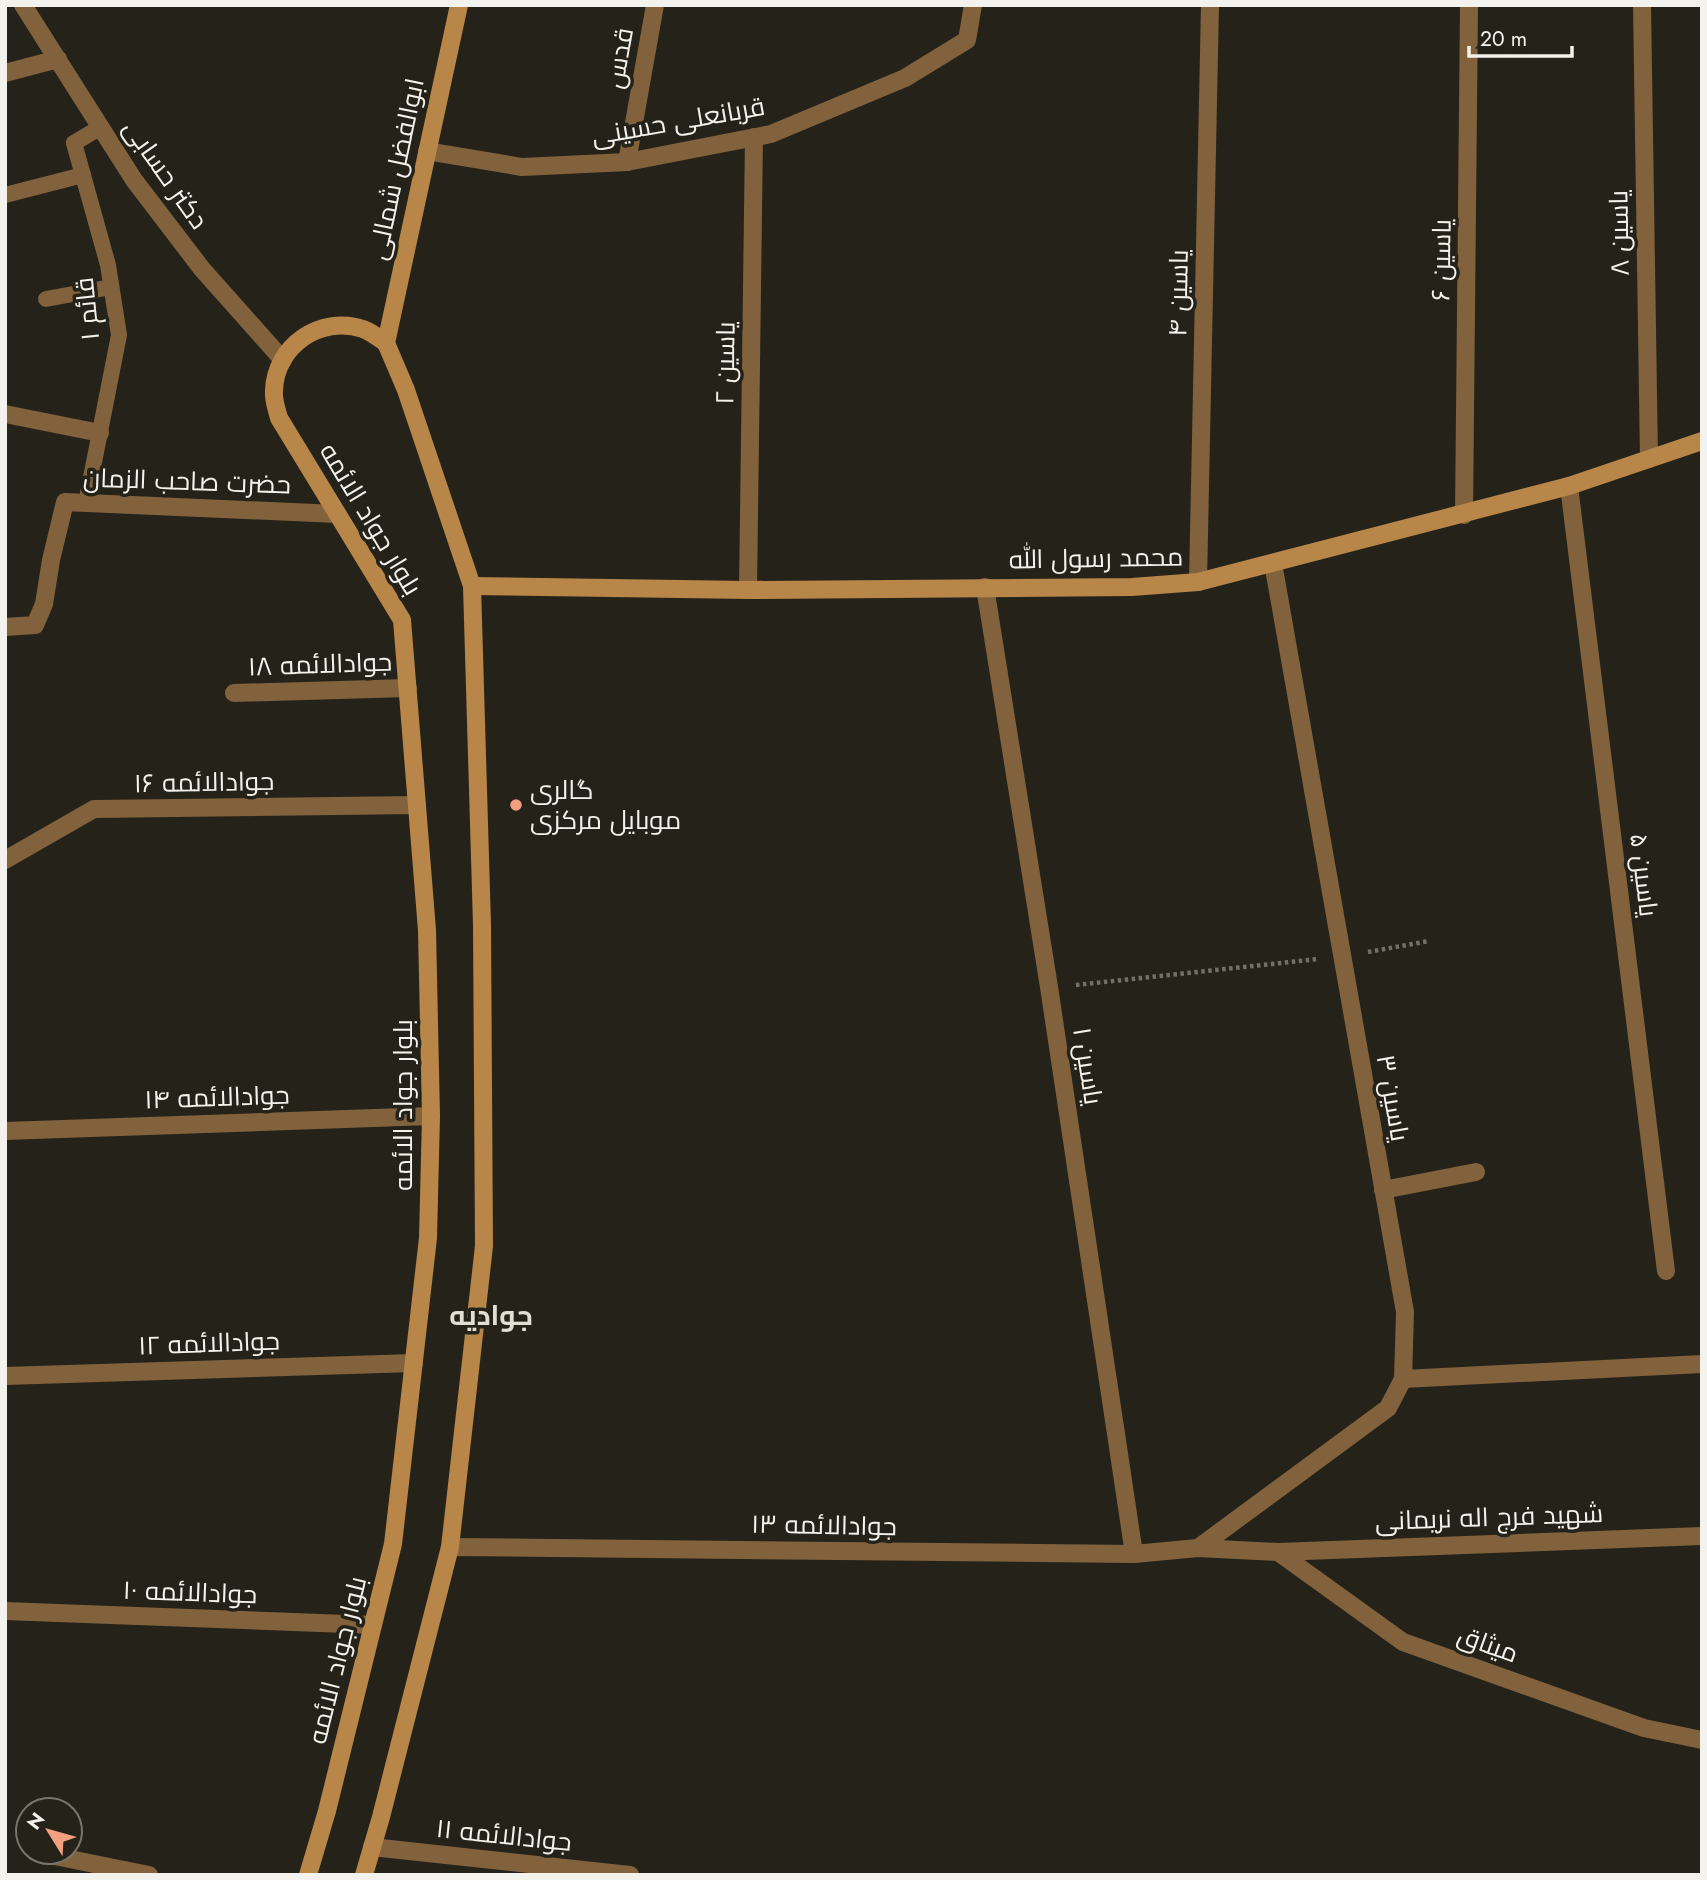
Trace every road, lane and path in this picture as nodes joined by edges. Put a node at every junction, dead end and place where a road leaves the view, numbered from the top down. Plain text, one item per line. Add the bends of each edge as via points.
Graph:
1 (23, 5) edge
2 (459, 5) edge
3 (654, 5) edge
4 (973, 5) edge
5 (1210, 5) edge
6 (1469, 5) edge
7 (1642, 5) edge
8 (58, 59) junction
9 (5, 73) edge
10 (101, 127) junction
11 (754, 137) junction
12 (427, 151) junction
13 (627, 162) junction
14 (83, 175) junction
15 (5, 195) edge
16 (111, 287) junction
17 (46, 299) dead end
18 (386, 343) junction
19 (283, 360) junction
20 (5, 414) edge
21 (100, 433) junction
22 (1702, 442) edge
23 (1649, 459) junction
24 (1569, 486) junction
25 (86, 503) junction
26 (337, 514) junction
27 (1464, 515) junction
28 (1273, 562) junction
29 (1198, 582) junction
30 (472, 586) junction
31 (985, 587) junction
32 (748, 590) junction
33 (5, 627) edge
34 (408, 688) junction
35 (234, 693) dead end
36 (417, 805) junction
37 (5, 860) edge
38 (1429, 941) dead end
39 (1341, 956) junction
40 (1049, 987) junction
41 (431, 1116) junction
42 (5, 1131) edge
43 (1476, 1172) dead end
44 (1383, 1190) junction
45 (1666, 1270) dead end
46 (414, 1363) junction
47 (1702, 1364) edge
48 (5, 1376) edge
49 (1403, 1379) junction
50 (1702, 1535) edge
51 (450, 1547) junction
52 (1198, 1548) junction
53 (1278, 1552) junction
54 (1134, 1554) junction
55 (5, 1611) edge
56 (373, 1625) junction
57 (1702, 1740) edge
58 (372, 1847) junction
59 (84, 1862) edge
60 (149, 1875) edge
61 (308, 1875) edge
62 (364, 1875) edge
63 (630, 1875) edge

1 - 8 street, دکتر حسابی
2 - 12 street, ابوالفضل شمالی
3 - 13 street, قدس
4 - 11 street, قربانعلی حسینی via 967,40 905,78
5 - 29 street, یاسین ۴
6 - 27 street, یاسین ۶
7 - 23 street, یاسین ۸
8 - 9 street
8 - 10 street, دکتر حسابی
10 - 14 lane, قائم ۱ via 74,143
10 - 19 street, دکتر حسابی via 134,180 202,269
11 - 13 street, قربانعلی حسینی
11 - 32 street, یاسین ۲
12 - 13 street, قربانعلی حسینی via 522,167
12 - 18 street, ابوالفضل شمالی
14 - 15 lane
14 - 16 lane, قائم ۱
16 - 17 lane
16 - 21 lane, قائم ۱ via 119,335
18 - 19 street via 364,329 339,324 314,330 292,345
18 - 30 street via 407,390
19 - 26 street, بلوار جواد الائمه via 273,393 279,418
20 - 21 street
21 - 25 lane, قائم ۱
22 - 23 street, محمد رسول الله
23 - 24 street, محمد رسول الله
24 - 27 street, محمد رسول الله
24 - 45 street, یاسین ۵
25 - 26 street, حضرت صاحب الزمان
25 - 33 street, حضرت صاحب الزمان via 65,502 44,604 35,625
26 - 34 street, بلوار جواد الائمه via 402,620
27 - 28 street, محمد رسول الله
28 - 29 street, محمد رسول الله
28 - 39 street, یاسین ۳
29 - 31 street, محمد رسول الله
30 - 32 street, محمد رسول الله
30 - 51 street via 482,925 484,1246
31 - 32 street, محمد رسول الله
31 - 40 street, یاسین ۱
34 - 35 street, جوادالائمه ۱۸
34 - 36 street, بلوار جواد الائمه
36 - 37 street, جوادالائمه ۱۶ via 94,809
36 - 41 street, بلوار جواد الائمه via 427,930
38 - 39 path
39 - 40 path
39 - 44 street, یاسین ۳
40 - 54 street, یاسین ۱
41 - 42 street, جوادالائمه ۱۴
41 - 46 street, بلوار جواد الائمه via 428,1238
43 - 44 street
44 - 49 street, یاسین ۳ via 1405,1312
46 - 48 street, جوادالائمه ۱۲
46 - 56 street, بلوار جواد الائمه via 393,1544
47 - 49 street
49 - 52 street, یاسین ۳ via 1388,1408
50 - 53 street, شهید فرج اله نریمانی
51 - 54 street, جوادالائمه ۱۳
51 - 58 street
52 - 53 street, شهید فرج اله نریمانی
52 - 54 street, جوادالائمه ۱۳
53 - 57 street, میثاق via 1403,1642 1644,1728
55 - 56 street, جوادالائمه ۱۰
56 - 61 street, بلوار جواد الائمه
58 - 62 street
58 - 63 street, جوادالائمه ۱۱
59 - 60 street

